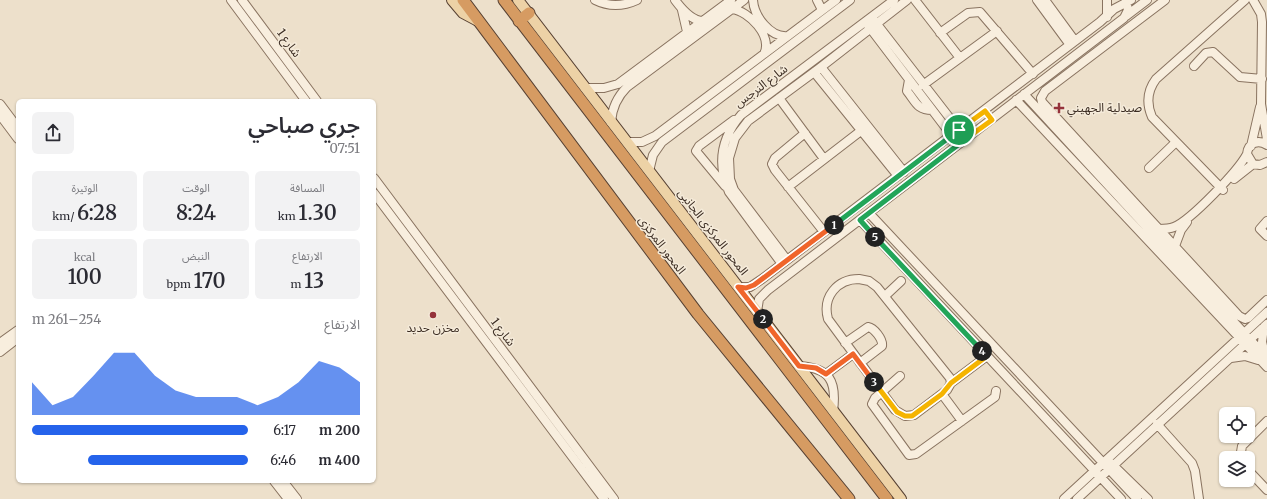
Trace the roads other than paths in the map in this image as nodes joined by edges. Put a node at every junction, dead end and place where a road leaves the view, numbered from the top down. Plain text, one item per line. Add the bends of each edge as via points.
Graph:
1 (232, 0) edge
2 (242, 0) edge
3 (452, 0) edge
4 (463, 0) edge
5 (504, 0) edge
6 (518, 0) edge
7 (595, 0) edge
8 (637, 0) edge
9 (675, 0) edge
10 (731, 0) edge
11 (744, 0) edge
12 (753, 0) edge
13 (817, 0) edge
14 (836, 0) edge
15 (850, 0) edge
16 (894, 0) edge
17 (906, 0) edge
18 (915, 0) edge
19 (1037, 0) edge
20 (1045, 0) edge
21 (1107, 0) edge
22 (1147, 0) edge
23 (1165, 0) edge
24 (1245, 0) edge
25 (1253, 0) edge
26 (1128, 1) edge
27 (732, 9) junction
28 (682, 10) junction
29 (822, 10) junction
30 (528, 13) junction
31 (1107, 15) junction
32 (1126, 16) junction
33 (478, 21) junction
34 (519, 21) junction
35 (703, 21) junction
36 (871, 22) junction
37 (1110, 28) junction
38 (997, 31) junction
39 (940, 33) junction
40 (788, 36) junction
41 (688, 37) junction
42 (1073, 43) junction
43 (764, 54) junction
44 (1265, 54) edge
45 (960, 58) junction
46 (1068, 61) junction
47 (1194, 66) dead end
48 (821, 67) junction
49 (1264, 68) edge
50 (1073, 69) junction
51 (814, 72) junction
52 (1032, 74) junction
53 (1262, 79) junction
54 (923, 85) junction
55 (585, 88) junction
56 (1024, 94) junction
57 (779, 98) junction
58 (305, 99) edge
59 (316, 99) edge
60 (1016, 100) junction
61 (0, 104) edge
62 (1261, 104) junction
63 (985, 111) junction
64 (0, 115) edge
65 (741, 115) junction
66 (992, 120) junction
67 (611, 122) junction
68 (862, 130) junction
69 (959, 130) junction
70 (16, 132) edge
71 (16, 133) edge
72 (805, 133) junction
73 (952, 136) junction
74 (1267, 139) edge
75 (628, 142) junction
76 (1176, 142) junction
77 (1267, 145) edge
78 (1250, 146) junction
79 (1247, 154) junction
80 (824, 159) junction
81 (1253, 164) junction
82 (1266, 164) edge
83 (1150, 168) dead end
84 (650, 171) junction
85 (901, 174) junction
86 (376, 181) edge
87 (788, 187) junction
88 (1221, 189) junction
89 (729, 192) junction
90 (376, 196) edge
91 (1139, 207) junction
92 (1132, 212) junction
93 (869, 213) junction
94 (860, 220) junction
95 (1267, 221) edge
96 (1159, 228) junction
97 (824, 232) junction
98 (1267, 236) edge
99 (1175, 246) junction
100 (785, 262) junction
101 (762, 279) junction
102 (901, 281) dead end
103 (738, 287) junction
104 (768, 290) junction
105 (1214, 295) junction
106 (885, 296) junction
107 (1267, 300) edge
108 (757, 312) junction
109 (1267, 312) edge
110 (968, 318) junction
111 (1266, 325) edge
112 (958, 326) junction
113 (16, 332) edge
114 (982, 334) junction
115 (1245, 339) junction
116 (16, 340) edge
117 (972, 341) junction
118 (845, 343) junction
119 (0, 344) edge
120 (0, 352) edge
121 (987, 356) junction
122 (857, 358) junction
123 (1265, 358) edge
124 (1230, 359) junction
125 (505, 362) junction
126 (799, 366) junction
127 (1267, 367) edge
128 (900, 376) dead end
129 (828, 377) junction
130 (951, 383) junction
131 (996, 391) dead end
132 (881, 392) junction
133 (942, 394) junction
134 (833, 410) junction
135 (962, 421) junction
136 (1267, 421) edge
137 (1157, 424) junction
138 (1241, 451) edge
139 (1106, 462) junction
140 (1112, 468) junction
141 (1095, 471) junction
142 (1255, 477) edge
143 (1101, 478) junction
144 (276, 483) edge
145 (285, 483) edge
146 (1267, 490) edge
147 (288, 499) edge
148 (297, 499) edge
149 (604, 499) edge
150 (614, 499) edge
151 (849, 499) edge
152 (887, 499) edge
153 (902, 499) edge
154 (1064, 499) edge
155 (1077, 499) edge
156 (1121, 499) edge
157 (1137, 499) edge
158 (1148, 499) edge
159 (1199, 499) edge

1 - 58 street, شارع 1
2 - 59 street, شارع 1
3 - 33 main road via 463,13
4 - 33 highway, المحور المركزى
5 - 34 highway, المحور المركزى
6 - 30 main road, المحور المركزى الجانبى
7 - 8 street via 615,5
9 - 28 street
10 - 35 street
11 - 27 street
12 - 40 street via 755,11 771,32 779,36
13 - 29 street
14 - 29 street
15 - 84 street via 662,142 653,155
16 - 36 street, شارع النرجس
17 - 36 street, شارع النرجس
18 - 39 street
19 - 42 street
20 - 42 street
21 - 31 street
22 - 32 street
23 - 50 street
24 - 76 street via 1156,79 1152,86 1148,101 1152,117
25 - 44 street via 1261,14
26 - 31 street
26 - 32 street
27 - 41 street
27 - 43 street via 749,15 766,37 767,46
28 - 35 street
28 - 41 street
29 - 40 street
30 - 34 highway
30 - 55 main road, المحور المركزى الجانبى
31 - 37 street
31 - 42 street
32 - 37 street
33 - 151 highway, المحور المركزى via 698,314
34 - 152 highway, المحور المركزى
35 - 41 street
36 - 48 street, شارع النرجس
36 - 54 street
36 - 65 street, شارع النرجس
36 - 73 street via 909,80
37 - 46 street
38 - 39 street via 983,14 976,11 968,12
38 - 45 street
38 - 52 street
39 - 45 street
40 - 43 street
41 - 55 street via 618,84 604,88
41 - 67 street via 624,91 612,110
42 - 52 street
43 - 75 street via 649,140
44 - 49 street
45 - 54 street
46 - 50 street
46 - 56 street
47 - 53 street via 1206,53 1213,52 1240,77
48 - 51 street, شارع النرجس
48 - 85 street
49 - 53 street
50 - 91 street via 1042,94 1042,102
51 - 57 street, شارع النرجس
51 - 68 street
52 - 63 street
53 - 62 street
54 - 69 street
55 - 67 main road, المحور المركزى الجانبى
56 - 60 street
56 - 92 street
57 - 72 street
57 - 100 street, شارع النرجس via 741,129 731,148 729,169 734,190
60 - 66 street
60 - 115 street
61 - 70 street
62 - 74 street
62 - 78 street
63 - 66 street
63 - 69 street
64 - 71 street
65 - 89 street, شارع النرجس via 730,130 722,152 723,174
65 - 89 street via 698,146 696,151
66 - 93 street
67 - 75 main road, المحور المركزى الجانبى
68 - 80 street
68 - 85 street
69 - 73 street
72 - 80 street
72 - 87 street via 773,161 773,168
73 - 85 street
75 - 84 main road, المحور المركزى الجانبى
76 - 83 street
76 - 88 street
77 - 78 street via 1258,142
78 - 79 street
79 - 81 street
79 - 88 street
80 - 87 street
81 - 82 street
81 - 88 street
84 - 103 main road, المحور المركزى الجانبى
85 - 97 street
86 - 125 street, شارع 1
87 - 97 street
88 - 96 street via 1176,226 1168,229
88 - 99 street via 1181,230
89 - 100 street, شارع النرجس
90 - 125 street, شارع 1
91 - 92 street
91 - 96 street
92 - 105 street
93 - 94 street
93 - 110 street
94 - 104 street
94 - 112 street
95 - 98 street via 1260,229
96 - 99 street
97 - 100 street
99 - 105 street
100 - 101 street
101 - 103 street via 750,287
101 - 104 street
102 - 106 street
103 - 108 main road, المحور المركزى الجانبى
104 - 108 street via 759,299
105 - 107 street via 1245,319
105 - 115 street
106 - 118 street via 874,284 859,279 845,281 833,290 827,304 827,314
106 - 130 street via 948,374
108 - 126 main road, المحور المركزى الجانبى
109 - 115 street
110 - 112 street via 966,324
110 - 114 street
111 - 115 street
111 - 123 street via 1262,342
112 - 117 street
113 - 119 street
114 - 117 street via 976,334
114 - 139 street
115 - 123 street
115 - 124 street
115 - 139 street
116 - 120 street
117 - 121 street
118 - 122 street
118 - 122 street via 868,327 882,341 882,346
121 - 130 street
121 - 141 street
122 - 129 street
122 - 132 street
123 - 124 street via 1245,356
123 - 127 street
124 - 137 street
125 - 149 street, شارع 1
125 - 150 street, شارع 1
126 - 129 street via 816,368
126 - 134 main road, المحور المركزى الجانبى
128 - 132 street
129 - 134 street via 835,391
130 - 133 street
131 - 135 street via 995,397
132 - 133 street via 897,412 905,416 914,414
132 - 135 street via 873,399 873,406 909,455 916,454
133 - 135 street
134 - 153 main road, المحور المركزى الجانبى
136 - 138 street via 1242,446
137 - 140 street
137 - 159 street via 1192,463 1196,471
139 - 140 street
139 - 141 street
140 - 143 street
140 - 157 street
140 - 158 street
141 - 143 street
141 - 154 street
142 - 146 street
143 - 155 street
143 - 156 street
144 - 147 street
145 - 148 street

